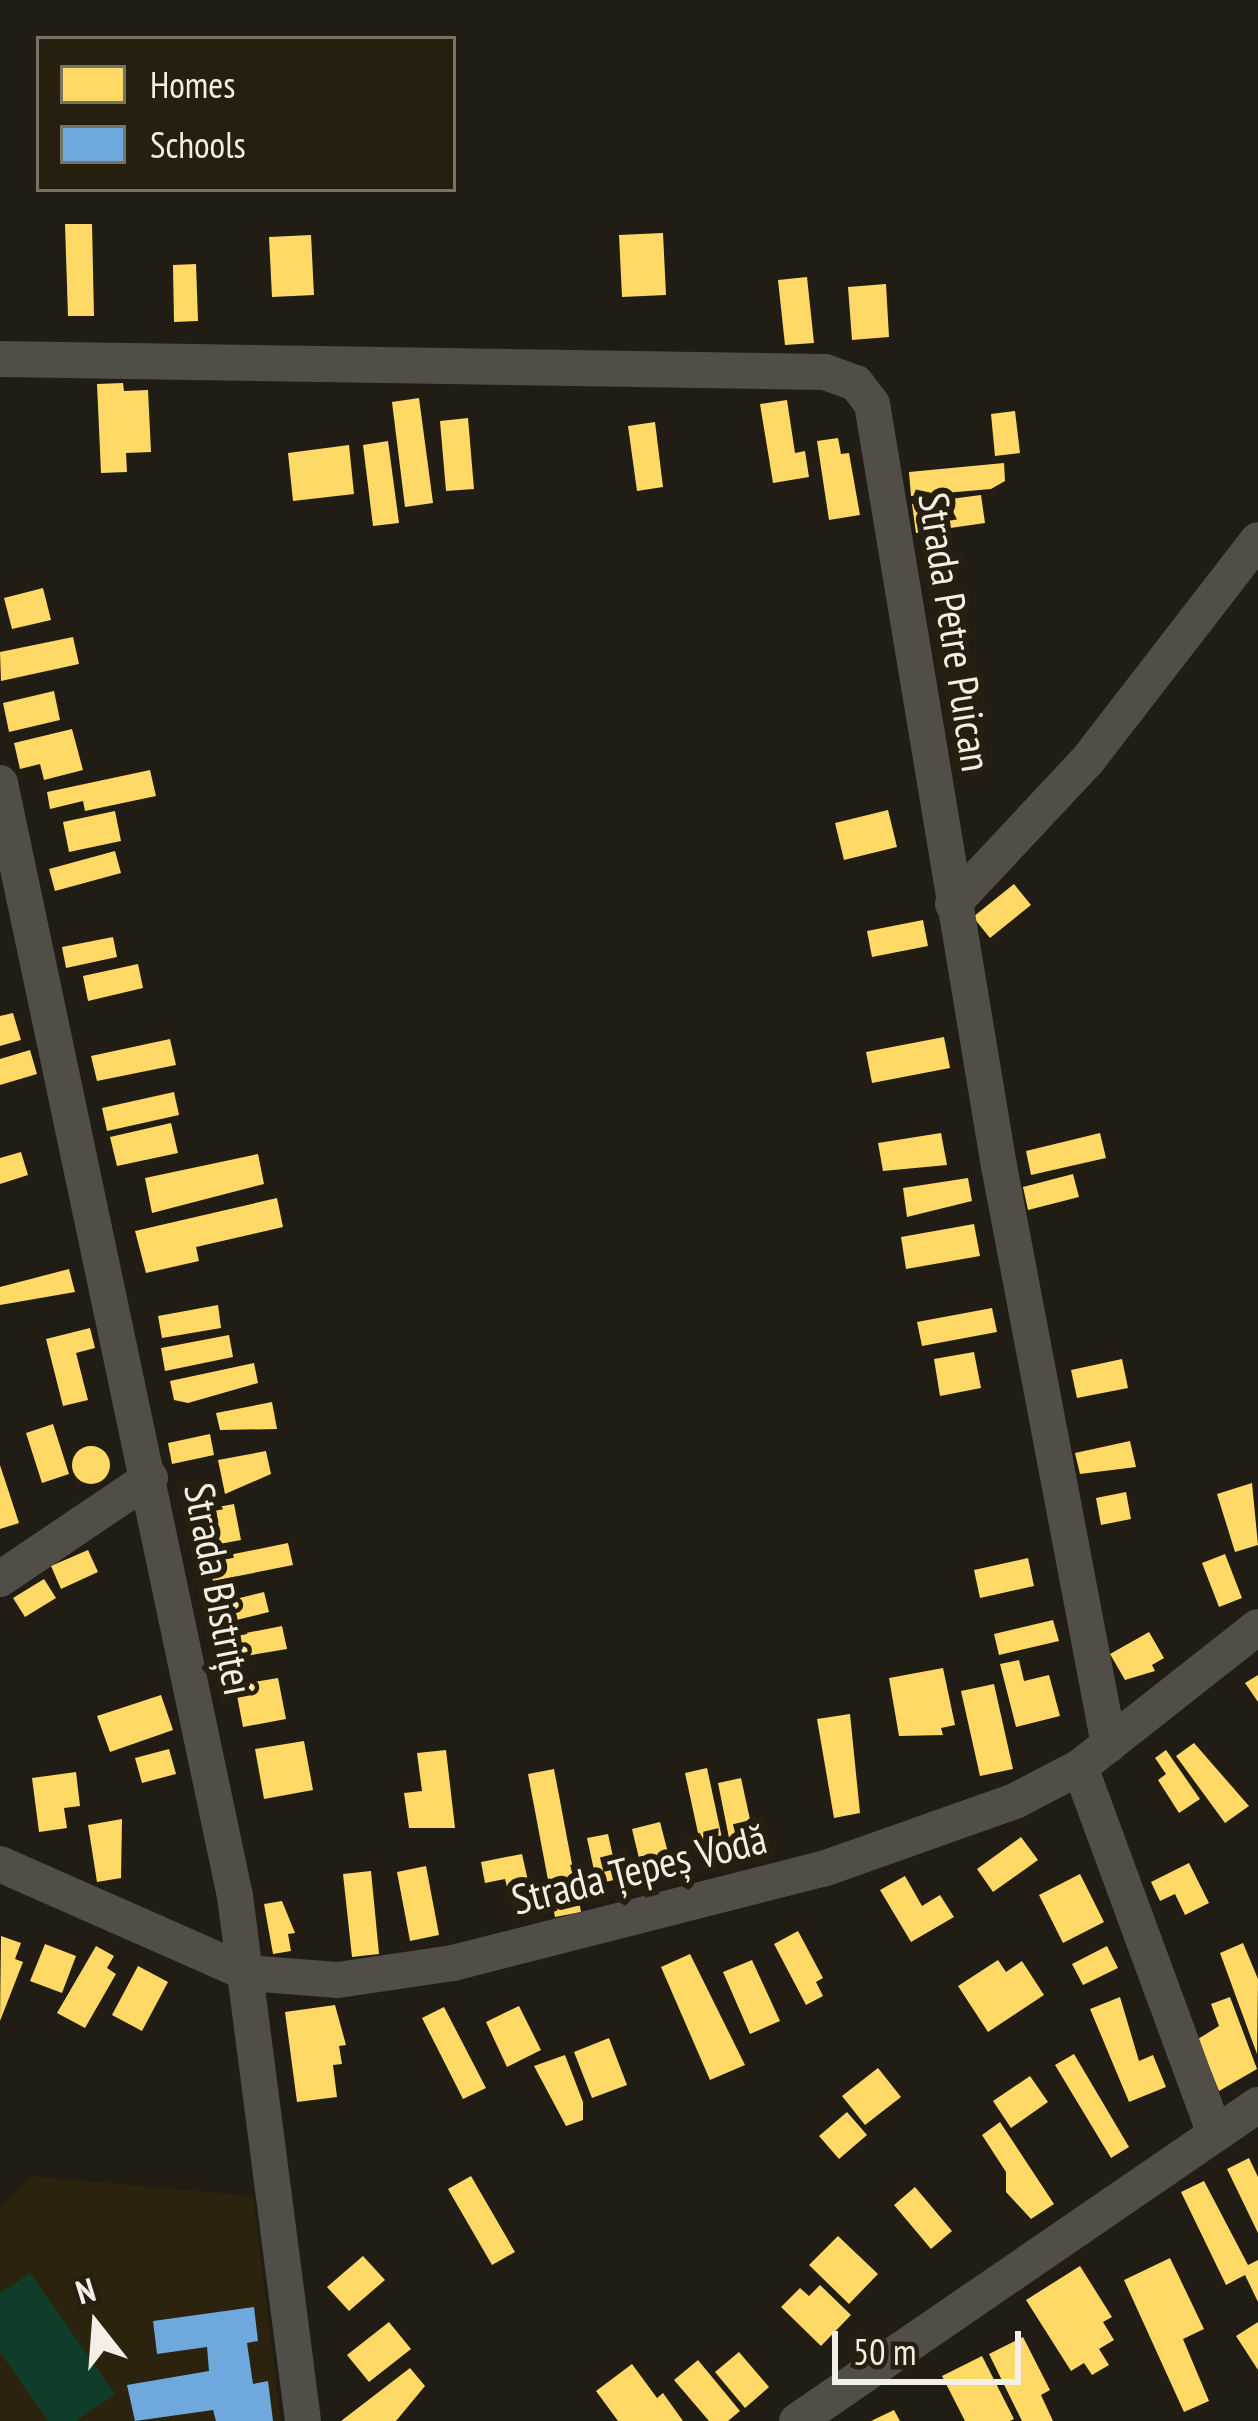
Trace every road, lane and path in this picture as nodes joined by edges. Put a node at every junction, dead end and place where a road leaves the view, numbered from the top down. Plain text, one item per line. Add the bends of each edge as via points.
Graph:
1 (0, 359) edge
2 (1258, 540) edge
3 (0, 783) edge
4 (953, 904) junction
5 (150, 1478) junction
6 (0, 1580) edge
7 (1258, 1627) edge
8 (1109, 1744) junction
9 (1080, 1767) junction
10 (0, 1864) edge
11 (247, 1973) junction
12 (1258, 2105) edge
13 (1215, 2133) junction
14 (303, 2421) edge
15 (797, 2421) edge

1 - 4 street, Strada Petre Puican via 825,372 856,383 872,404
2 - 4 street via 1087,761
3 - 5 street, Strada Bistriței
4 - 8 street, Strada Petre Puican
5 - 6 street
5 - 11 street, Strada Bistriței
7 - 8 street, Strada Țepeș Vodă
8 - 9 street, Strada Țepeș Vodă
9 - 11 street, Strada Țepeș Vodă via 943,1831 823,1869 453,1963 338,1980
9 - 13 street
10 - 11 street, Strada Țepeș Vodă
11 - 14 street, Strada Bistriței
12 - 13 street
13 - 15 street

